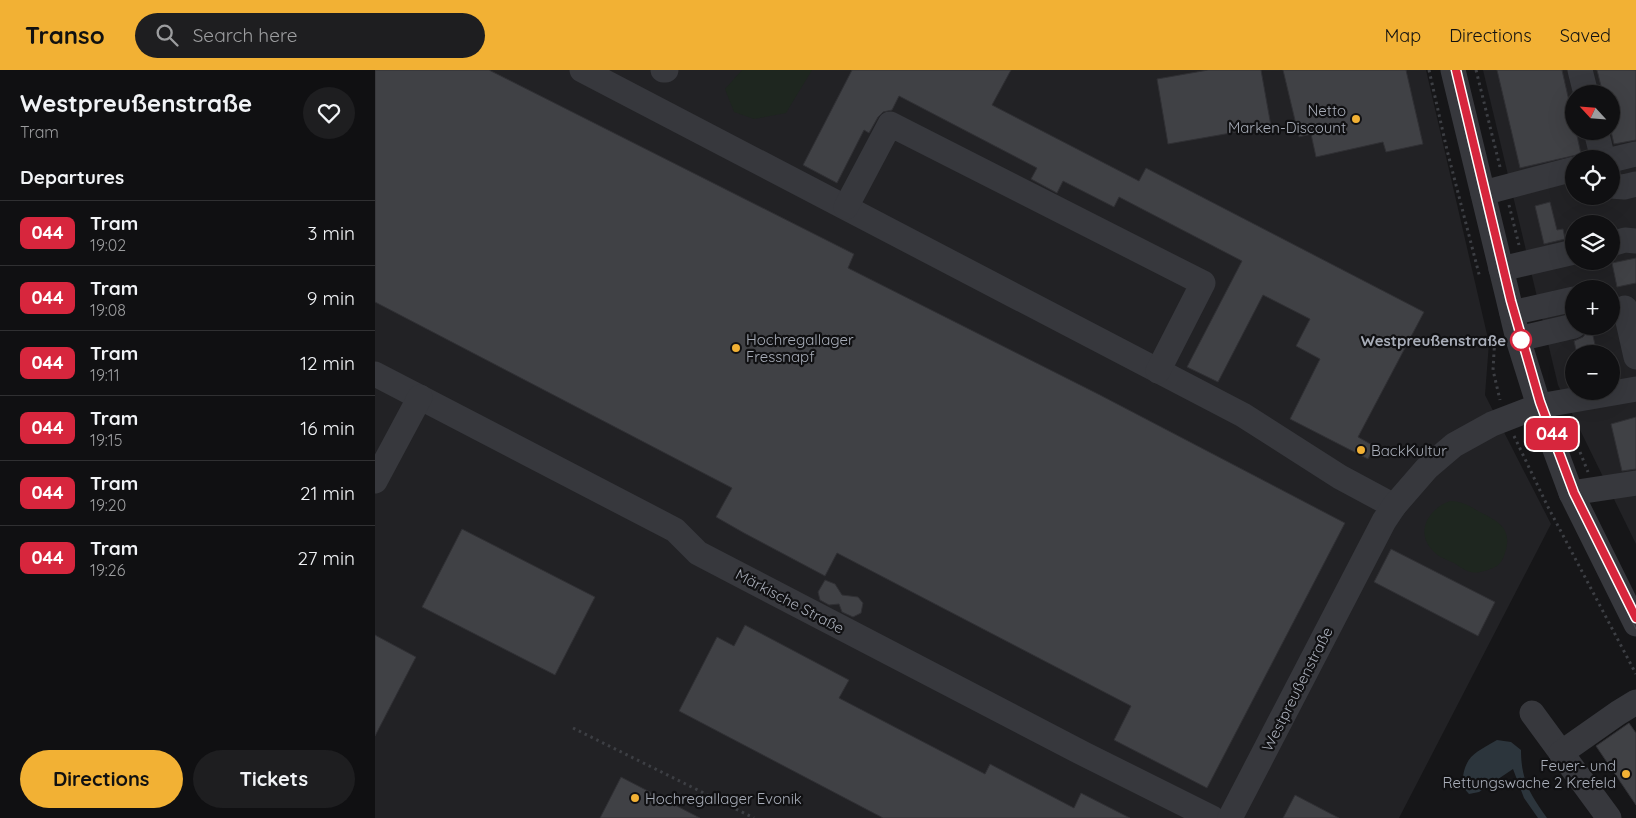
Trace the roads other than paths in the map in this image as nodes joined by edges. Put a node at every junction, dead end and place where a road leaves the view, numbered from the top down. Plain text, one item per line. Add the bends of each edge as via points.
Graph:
1 (582, 70) edge
2 (1453, 70) edge
3 (1580, 70) edge
4 (1584, 85) edge
5 (1636, 154) edge
6 (1620, 158) edge
7 (1565, 172) edge
8 (1636, 184) edge
9 (1565, 186) edge
10 (1620, 187) edge
11 (1485, 198) junction
12 (845, 207) junction
13 (1620, 241) edge
14 (1636, 241) edge
15 (1565, 254) edge
16 (1501, 269) junction
17 (1565, 301) edge
18 (1624, 308) edge
19 (1512, 313) junction
20 (1565, 328) edge
21 (1518, 339) junction
22 (1636, 357) edge
23 (1159, 371) junction
24 (375, 374) edge
25 (1636, 389) edge
26 (420, 397) junction
27 (1539, 406) junction
28 (375, 481) edge
29 (1636, 483) edge
30 (1571, 493) junction
31 (1394, 506) junction
32 (1636, 624) edge
33 (1636, 702) edge
34 (1532, 713) dead end
35 (1561, 753) junction
36 (1212, 818) edge
37 (1230, 818) edge
38 (1609, 818) edge

1 - 12 street
2 - 11 street
3 - 4 street
5 - 6 street
7 - 11 street
8 - 10 street
9 - 11 street
11 - 16 street
12 - 23 street
12 - 23 street via 890,124 1203,283
13 - 14 street
15 - 16 street
16 - 19 street
17 - 19 street
18 - 22 street
19 - 21 street
20 - 21 street
21 - 27 street
23 - 31 street via 1243,415 1340,477
24 - 26 street, Märkische Straße
25 - 27 street, Westpreußenstraße
26 - 28 street
26 - 36 street, Märkische Straße via 675,530 698,553
27 - 30 street
27 - 31 street, Westpreußenstraße via 1492,424 1454,445 1427,468
29 - 30 street
30 - 32 street
31 - 37 street, Westpreußenstraße
33 - 35 street
34 - 35 street
35 - 38 street

